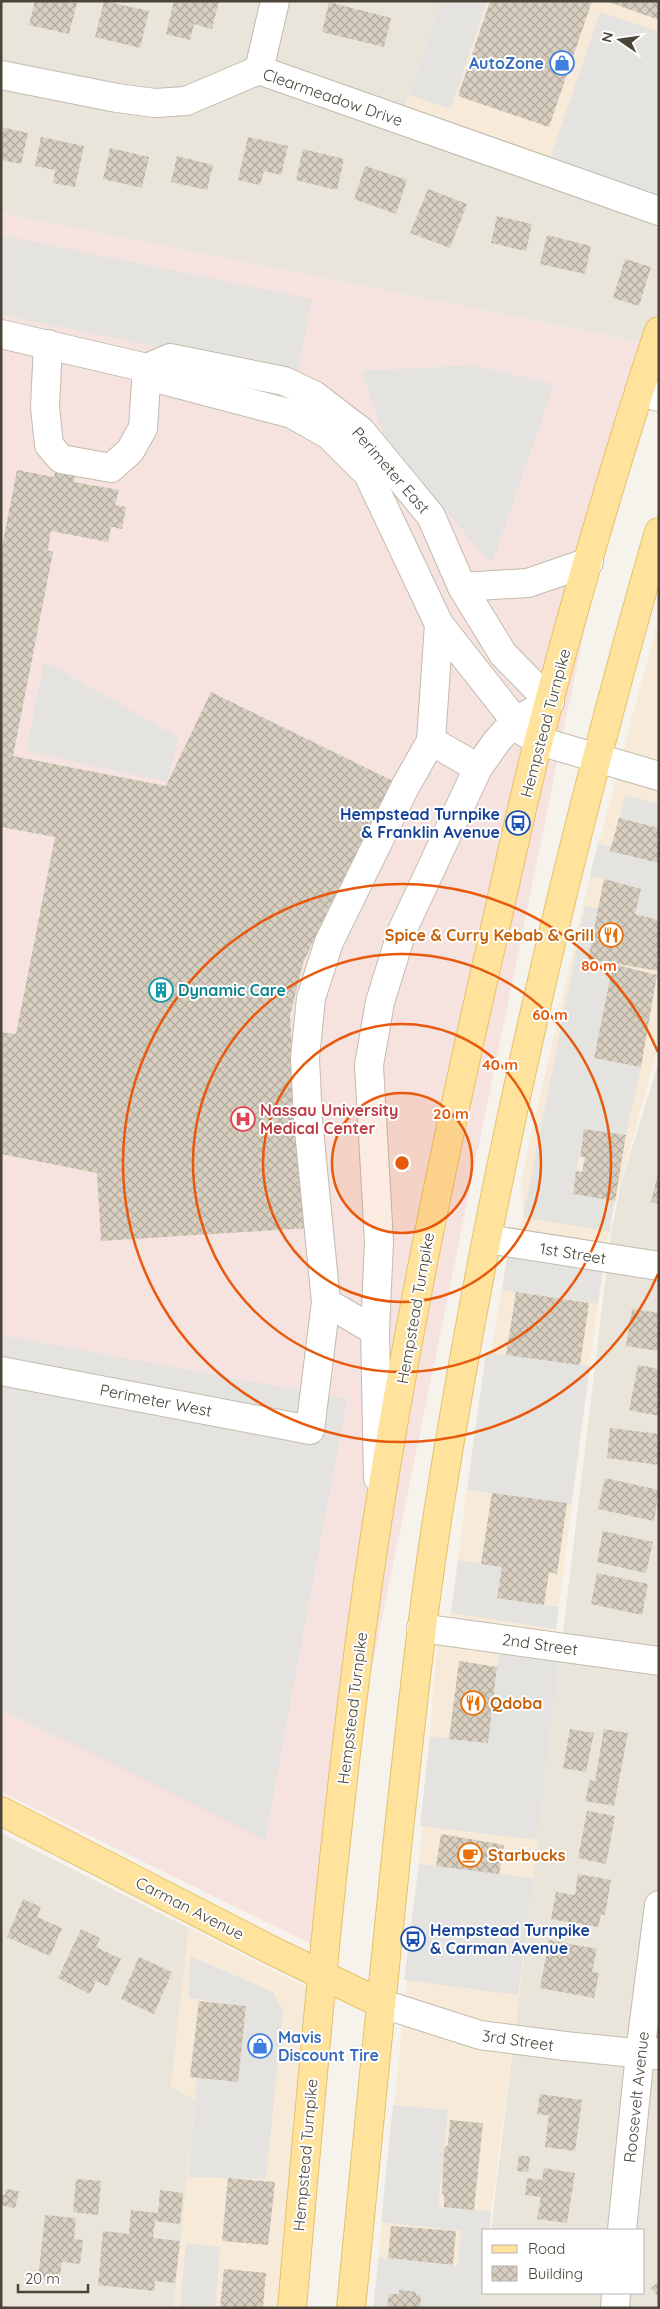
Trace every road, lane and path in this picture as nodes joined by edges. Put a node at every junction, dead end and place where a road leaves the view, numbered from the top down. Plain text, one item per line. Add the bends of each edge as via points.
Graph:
1 (275, 1) edge
2 (259, 70) junction
3 (1, 75) edge
4 (659, 210) edge
5 (659, 331) edge
6 (1, 334) edge
7 (48, 344) junction
8 (147, 368) junction
9 (649, 394) edge
10 (403, 482) junction
11 (378, 496) junction
12 (659, 532) edge
13 (589, 562) junction
14 (462, 587) junction
15 (439, 624) junction
16 (550, 702) junction
17 (515, 721) junction
18 (431, 741) junction
19 (539, 741) junction
20 (595, 759) junction
21 (478, 768) junction
22 (659, 776) edge
23 (487, 1239) junction
24 (659, 1266) edge
25 (326, 1302) junction
26 (375, 1332) junction
27 (1, 1371) edge
28 (378, 1517) junction
29 (421, 1628) junction
30 (659, 1661) edge
31 (1, 1811) edge
32 (659, 1905) edge
33 (321, 1974) junction
34 (380, 2002) junction
35 (649, 2052) edge
36 (622, 2229) edge
37 (616, 2294) edge
38 (292, 2308) edge
39 (351, 2308) edge
40 (615, 2308) edge

1 - 2 street
2 - 3 street, Clearmeadow Drive via 186,101 155,103
2 - 4 street, Clearmeadow Drive
5 - 9 main road, Hempstead Turnpike
6 - 7 street
7 - 8 street
7 - 8 street via 45,407 49,444 62,459 111,468 130,451 143,428
8 - 10 street, Perimeter East via 170,358 284,380 314,395 361,431
8 - 11 street via 159,379 292,414 329,435 368,474
9 - 13 main road, Hempstead Turnpike
10 - 11 street
10 - 14 street, Perimeter East via 431,516
11 - 15 street
12 - 20 main road
13 - 14 street via 528,583
13 - 16 main road, Hempstead Turnpike
14 - 16 street, Perimeter East via 503,654
15 - 17 street
15 - 18 street
16 - 17 street
16 - 19 main road, Hempstead Turnpike
17 - 19 street via 524,732
17 - 21 street
18 - 21 street
18 - 25 street via 329,942 311,998 305,1058 306,1085
19 - 20 street
19 - 28 main road, Hempstead Turnpike via 448,1131
20 - 22 street
20 - 23 main road via 522,1071
21 - 26 street via 402,932 380,1002 370,1065 378,1242
23 - 24 street, 1st Street
23 - 29 main road via 438,1511
25 - 26 street
25 - 27 street, Perimeter West via 310,1430
26 - 28 street
28 - 33 main road, Hempstead Turnpike via 358,1657
29 - 30 street, 2nd Street
29 - 34 main road
31 - 33 main road, Carman Avenue
32 - 35 street, Roosevelt Avenue
33 - 34 main road, Carman Avenue
33 - 38 main road, Hempstead Turnpike
34 - 35 street, 3rd Street via 480,2035
34 - 39 main road
35 - 36 street, Roosevelt Avenue
37 - 40 street

